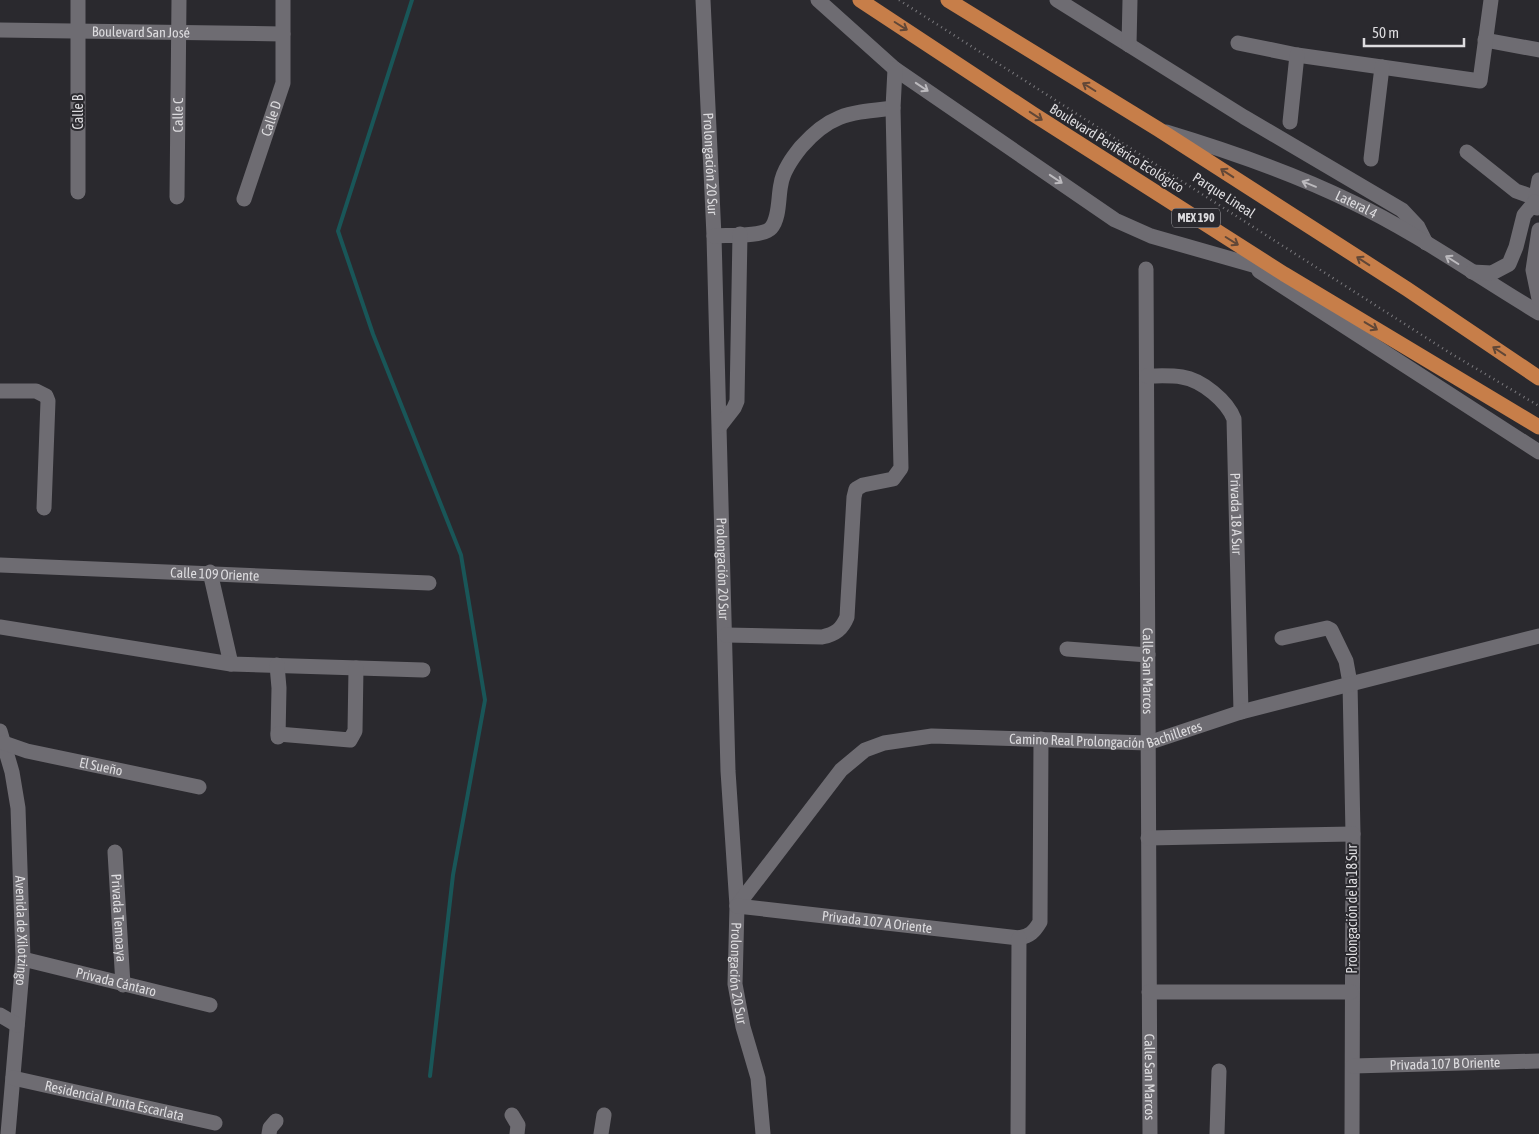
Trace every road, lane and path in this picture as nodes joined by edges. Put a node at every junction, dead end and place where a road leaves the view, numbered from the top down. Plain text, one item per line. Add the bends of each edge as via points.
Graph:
1 (78, 0) edge
2 (179, 0) edge
3 (283, 0) edge
4 (703, 0) edge
5 (818, 0) edge
6 (860, 0) edge
7 (899, 0) edge
8 (948, 0) edge
9 (1057, 0) edge
10 (1130, 0) edge
11 (1490, 0) edge
12 (0, 30) edge
13 (78, 32) junction
14 (179, 33) junction
15 (283, 34) junction
16 (1485, 40) junction
17 (1238, 43) dead end
18 (1129, 45) junction
19 (1539, 50) edge
20 (1297, 55) junction
21 (1382, 67) junction
22 (895, 69) junction
23 (893, 108) junction
24 (1290, 122) dead end
25 (1158, 129) junction
26 (1467, 152) dead end
27 (1371, 159) dead end
28 (1539, 180) edge
29 (78, 192) dead end
30 (177, 197) dead end
31 (244, 199) dead end
32 (1537, 204) edge
33 (1539, 230) edge
34 (740, 234) junction
35 (714, 236) junction
36 (1426, 244) junction
37 (1512, 257) junction
38 (1535, 261) junction
39 (1248, 264) junction
40 (1146, 269) dead end
41 (1470, 272) junction
42 (1284, 274) junction
43 (1539, 299) edge
44 (1539, 313) edge
45 (1146, 376) junction
46 (1539, 378) edge
47 (0, 391) edge
48 (1539, 406) edge
49 (720, 426) junction
50 (1539, 427) edge
51 (1539, 452) edge
52 (44, 508) dead end
53 (0, 565) edge
54 (210, 572) junction
55 (429, 583) dead end
56 (0, 627) edge
57 (726, 634) junction
58 (1539, 636) edge
59 (1282, 638) dead end
60 (1067, 649) dead end
61 (1148, 655) junction
62 (231, 664) junction
63 (277, 665) junction
64 (356, 668) junction
65 (423, 670) dead end
66 (1350, 683) junction
67 (1241, 712) junction
68 (2, 737) edge
69 (1041, 738) junction
70 (1148, 743) junction
71 (6, 772) edge
72 (199, 787) dead end
73 (1353, 834) junction
74 (1148, 838) junction
75 (115, 852) dead end
76 (737, 906) junction
77 (1019, 938) junction
78 (23, 959) junction
79 (124, 985) junction
80 (1149, 992) junction
81 (1351, 992) junction
82 (210, 1005) dead end
83 (0, 1015) edge
84 (17, 1024) junction
85 (1539, 1061) edge
86 (1353, 1066) junction
87 (1219, 1071) dead end
88 (13, 1078) junction
89 (604, 1115) dead end
90 (512, 1116) dead end
91 (215, 1123) dead end
92 (8, 1134) edge
93 (517, 1134) edge
94 (601, 1134) edge
95 (762, 1134) edge
96 (1018, 1134) edge
97 (1150, 1134) edge
98 (1217, 1134) edge
99 (1352, 1134) edge

1 - 13 street, Calle B
2 - 14 street, Calle C
3 - 15 street, Calle D
4 - 35 street, Prolongación 20 Sur
5 - 22 street
6 -> 42 highway, Boulevard Periférico Ecológico / MEX 190
7 - 48 path, Parque Lineal via 1450,353
25 -> 8 highway
9 - 18 street
10 - 18 street
11 - 16 street
12 - 13 street, Boulevard San José
13 - 14 street, Boulevard San José
13 - 29 street, Calle B
14 - 15 street, Boulevard San José
14 - 30 street, Calle C
15 - 31 street, Calle D via 283,83
16 - 19 street
16 - 21 street via 1480,82
17 - 20 street
18 - 36 street via 1402,210 1418,227
20 - 21 street
20 - 24 street
21 - 27 street
22 - 23 street
22 -> 39 street via 1116,220 1152,236
23 - 34 street via 864,111 822,125 796,153 781,180 775,221 770,228 765,232
23 - 57 street via 901,468 892,479 863,484 856,489 847,617 839,630 822,637
36 -> 25 street, Lateral 4 via 1352,202 1217,148
46 -> 25 highway
26 - 32 street
28 - 32 street
32 - 37 street via 1524,215
33 - 38 street
34 - 35 street
34 - 49 street via 737,401
35 - 49 street, Prolongación 20 Sur
41 -> 36 street, Lateral 4
37 - 38 street
37 - 41 street via 1509,264 1492,273
38 - 43 street
39 - 42 street
39 - 51 street
40 - 45 street, Calle San Marcos
41 - 44 street, Lateral 4
42 -> 50 highway, Boulevard Periférico Ecológico / MEX 190
45 - 61 street, Calle San Marcos
45 - 67 street, Privada 18 A Sur via 1190,379 1220,398 1232,412
47 - 52 street via 36,391 46,396 48,401
49 - 57 street, Prolongación 20 Sur
53 - 54 street, Calle 109 Oriente
54 - 55 street, Calle 109 Oriente
54 - 62 street
56 - 62 street
57 - 76 street, Prolongación 20 Sur via 728,771
58 - 66 street, Camino Real Prolongación Bachilleres
59 - 66 street, Prolongación de la 18 Sur via 1321,628 1331,630 1346,661
60 - 61 street
61 - 70 street, Calle San Marcos
62 - 63 street
63 - 64 street
63 - 64 street via 280,688 278,736 350,740 355,731
64 - 65 street
66 - 67 street, Camino Real Prolongación Bachilleres
66 - 73 street, Prolongación de la 18 Sur
67 - 70 street, Camino Real Prolongación Bachilleres
68 - 71 street, Avenida de Xilotzingo
68 - 72 street, El Sueño via 27,751
69 - 70 street, Camino Real Prolongación Bachilleres
69 - 76 street, Camino Real Prolongación Bachilleres via 923,736 901,738 865,750 841,770
69 - 77 street via 1040,922 1033,933
70 - 74 street, Calle San Marcos
71 - 78 street, Avenida de Xilotzingo via 18,808
73 - 74 street
73 - 81 street, Prolongación de la 18 Sur
74 - 80 street, Calle San Marcos
75 - 79 street, Privada Temoaya
76 - 77 street, Privada 107 A Oriente
76 - 95 street, Prolongación 20 Sur via 735,984 758,1078
77 - 96 street
78 - 79 street, Privada Cántaro
78 - 84 street, Avenida de Xilotzingo
79 - 82 street, Privada Cántaro
80 - 81 street
80 - 97 street, Calle San Marcos
81 - 86 street, Prolongación de la 18 Sur
83 - 84 street
84 - 88 street, Avenida de Xilotzingo
85 - 86 street, Privada 107 B Oriente
86 - 99 street, Prolongación de la 18 Sur
87 - 98 street
88 - 91 street, Residencial Punta Escarlata
88 - 92 street, Avenida de Xilotzingo
89 - 94 street
90 - 93 street via 518,1125

